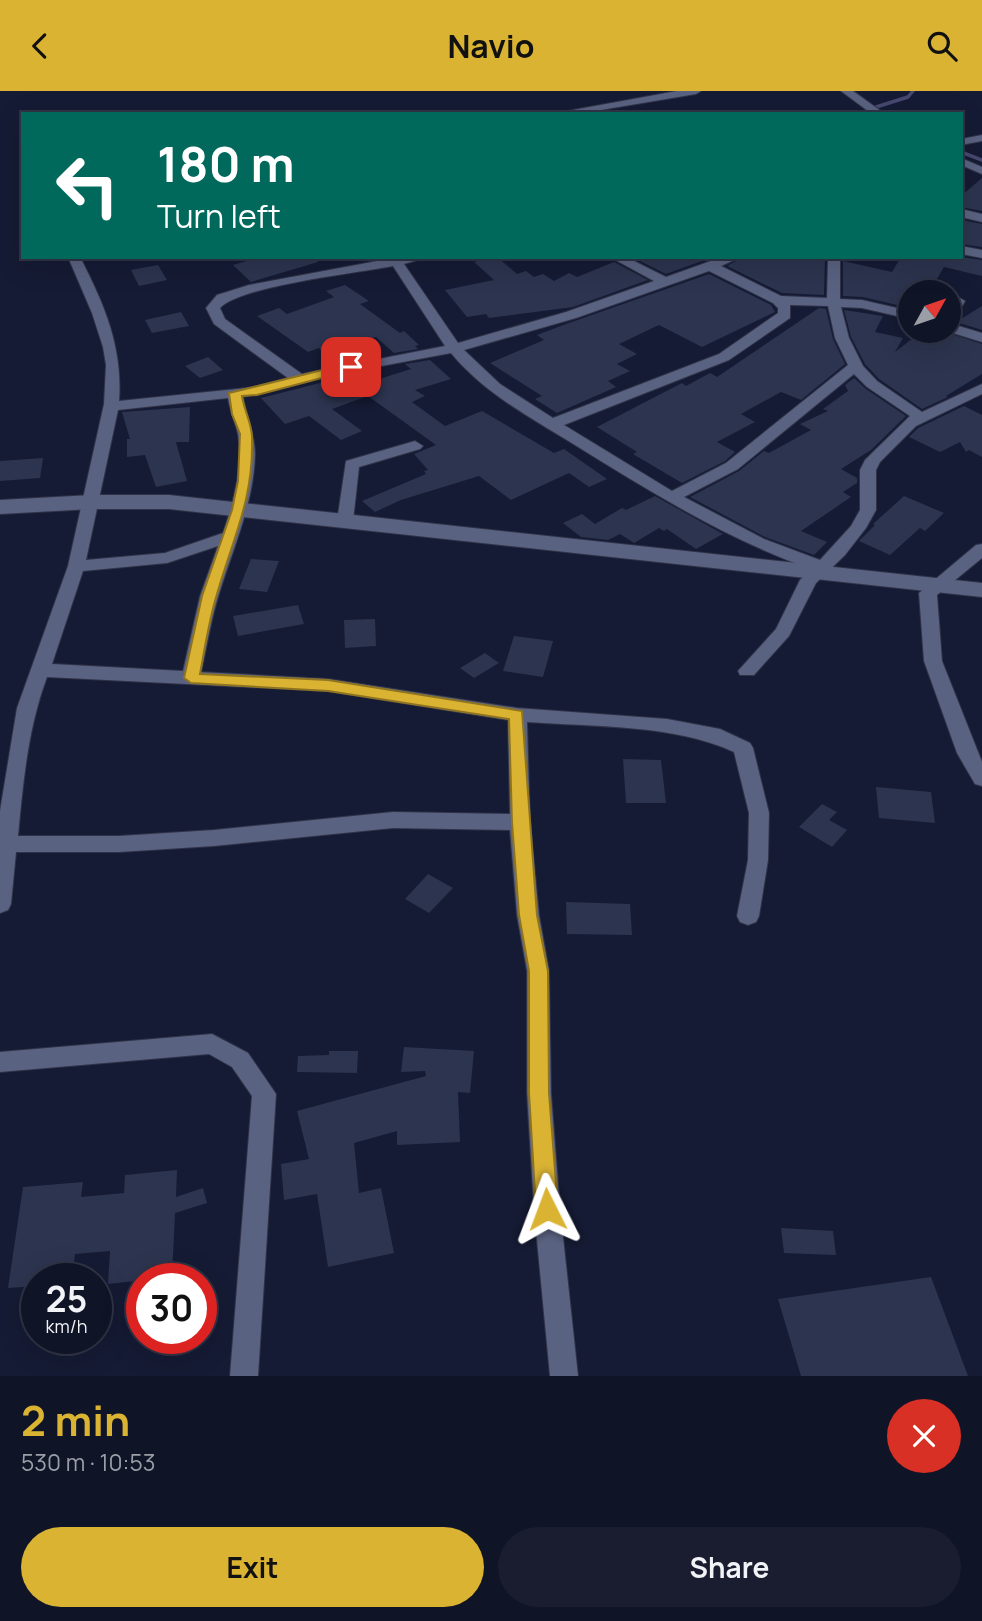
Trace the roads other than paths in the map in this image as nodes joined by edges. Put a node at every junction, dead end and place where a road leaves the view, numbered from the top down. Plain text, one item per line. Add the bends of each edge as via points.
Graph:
1 (696, 91) edge
2 (846, 91) edge
3 (568, 112) edge
4 (877, 112) edge
5 (982, 138) edge
6 (963, 142) edge
7 (963, 162) edge
8 (982, 171) edge
9 (963, 213) edge
10 (982, 218) edge
11 (963, 250) edge
12 (982, 254) edge
13 (75, 259) edge
14 (620, 259) edge
15 (729, 259) edge
16 (835, 259) edge
17 (395, 260) edge
18 (710, 266) junction
19 (665, 282) junction
20 (778, 300) junction
21 (834, 302) junction
22 (898, 312) edge
23 (961, 331) edge
24 (982, 338) edge
25 (455, 348) junction
26 (855, 366) junction
27 (299, 379) junction
28 (235, 393) junction
29 (979, 393) edge
30 (112, 406) junction
31 (914, 422) junction
32 (552, 423) junction
33 (415, 446) dead end
34 (674, 496) junction
35 (89, 506) junction
36 (0, 507) edge
37 (0, 517) edge
38 (235, 521) junction
39 (345, 521) junction
40 (982, 549) edge
41 (76, 566) junction
42 (817, 573) junction
43 (933, 589) junction
44 (982, 590) edge
45 (982, 599) edge
46 (41, 670) junction
47 (747, 671) dead end
48 (191, 678) junction
49 (517, 715) junction
50 (974, 754) edge
51 (982, 779) edge
52 (520, 822) junction
53 (7, 845) junction
54 (0, 904) edge
55 (748, 916) dead end
56 (0, 1062) edge
57 (244, 1376) edge
58 (564, 1376) edge

1 - 3 street
2 - 4 street
5 - 6 street
7 - 8 street
9 - 10 street
11 - 12 street
13 - 30 street via 111,349
14 - 19 street
15 - 18 street
16 - 21 street
17 - 25 street
17 - 27 street via 254,288 222,298 213,308 219,321
18 - 19 street
18 - 20 street
19 - 25 street via 572,315
20 - 21 street
20 - 32 street via 785,315 724,356
21 - 22 street
21 - 26 street
23 - 24 street
25 - 27 street
25 - 32 street via 509,397
26 - 31 street via 867,380 914,411 918,416
26 - 34 street via 732,466
27 - 28 street
28 - 30 street
28 - 38 street via 247,456
29 - 31 street
30 - 35 street
31 - 42 street via 873,460 868,470 868,510 858,528
32 - 34 street
33 - 39 street via 352,464
34 - 42 street
35 - 36 main road
35 - 37 main road
35 - 38 main road
35 - 41 street
38 - 39 main road
38 - 41 street via 167,558
38 - 42 main road
38 - 48 street via 209,596
39 - 42 main road
40 - 43 street
41 - 46 street
42 - 43 main road
42 - 47 street via 783,632
43 - 44 main road
43 - 45 main road
43 - 50 street via 933,661
46 - 48 street
46 - 53 street via 26,708
48 - 49 street via 328,685
49 - 52 street
49 - 55 street via 667,726 713,734 743,748 759,813 758,860
50 - 51 street
52 - 53 street via 393,820 132,843
52 - 58 street via 538,971 539,1093
53 - 54 street
56 - 57 street via 212,1044 240,1060 264,1094

